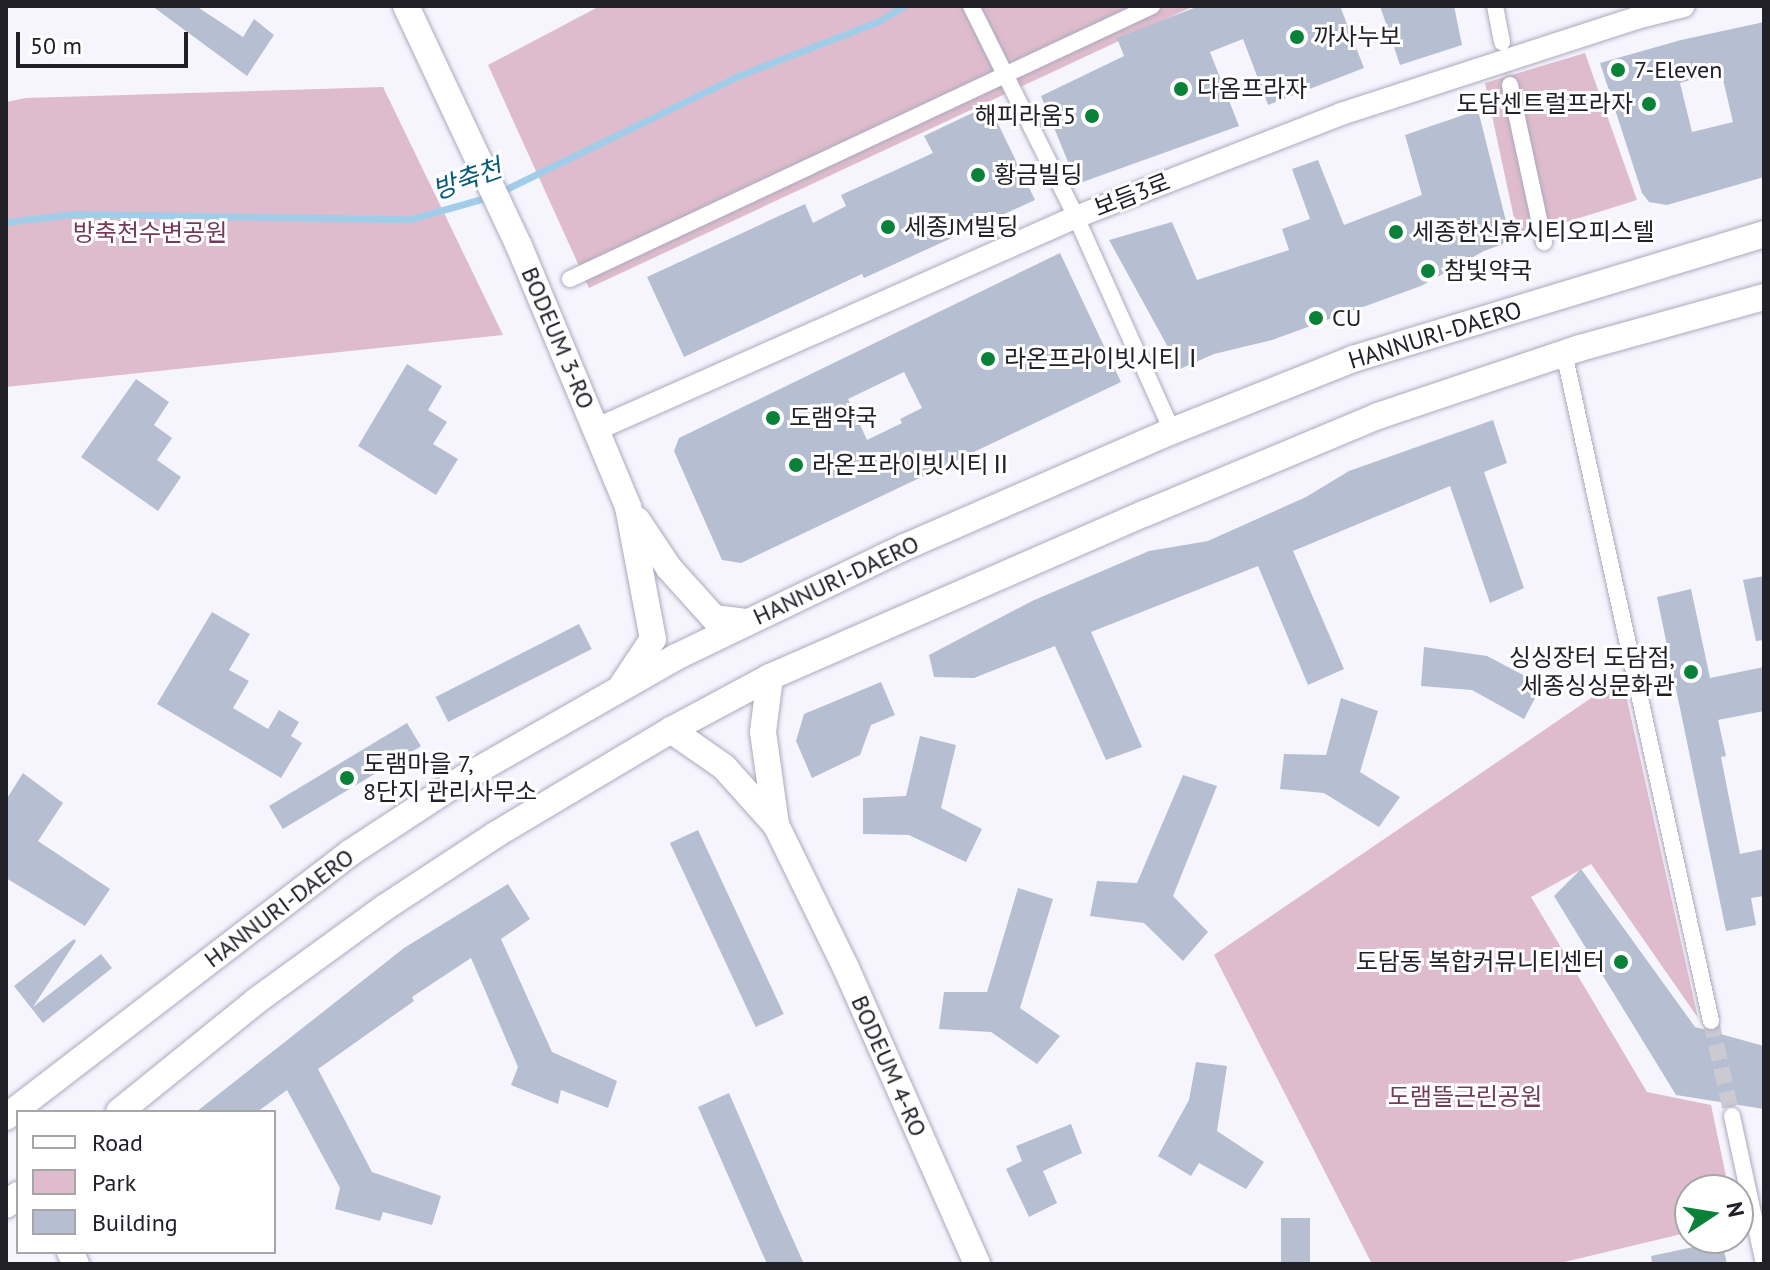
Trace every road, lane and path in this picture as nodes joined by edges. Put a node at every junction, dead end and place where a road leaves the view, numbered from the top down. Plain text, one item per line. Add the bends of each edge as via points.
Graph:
1 (406, 6) edge
2 (971, 6) edge
3 (1152, 6) edge
4 (1495, 6) edge
5 (1684, 6) edge
6 (1502, 42) dead end
7 (1004, 76) junction
8 (1510, 85) dead end
9 (1076, 217) junction
10 (1764, 234) edge
11 (1544, 242) dead end
12 (570, 279) dead end
13 (1764, 297) edge
14 (1564, 353) junction
15 (597, 429) junction
16 (1172, 431) junction
17 (628, 507) junction
18 (746, 622) junction
19 (770, 677) junction
20 (620, 688) junction
21 (671, 730) junction
22 (776, 825) junction
23 (1711, 1021) tunnel mouth
24 (121, 1110) edge
25 (1732, 1116) tunnel mouth
26 (6, 1117) edge
27 (977, 1264) edge
28 (1764, 1264) edge

1 - 15 street, BODEUM 3-RO via 519,246
2 - 7 street
3 - 7 street
4 - 6 street
5 - 9 street, 보듬3로 via 1341,114
7 - 9 street
7 - 12 street
8 - 11 street
9 - 15 street, 보듬3로
9 - 16 street
10 - 16 street, HANNURI-DAERO via 1353,359
13 - 14 street
14 - 19 street via 1378,416
14 - 23 street
15 - 17 street, BODEUM 3-RO
16 - 18 street, HANNURI-DAERO
17 - 18 street via 669,568 714,618
17 - 20 street via 653,639
18 - 20 street, HANNURI-DAERO
19 - 21 street
19 - 22 street via 763,732
20 - 26 street, HANNURI-DAERO via 464,778 350,853
21 - 22 street via 724,767
21 - 24 street via 384,908 256,1001
22 - 27 street, BODEUM 4-RO via 846,968
25 - 28 street

